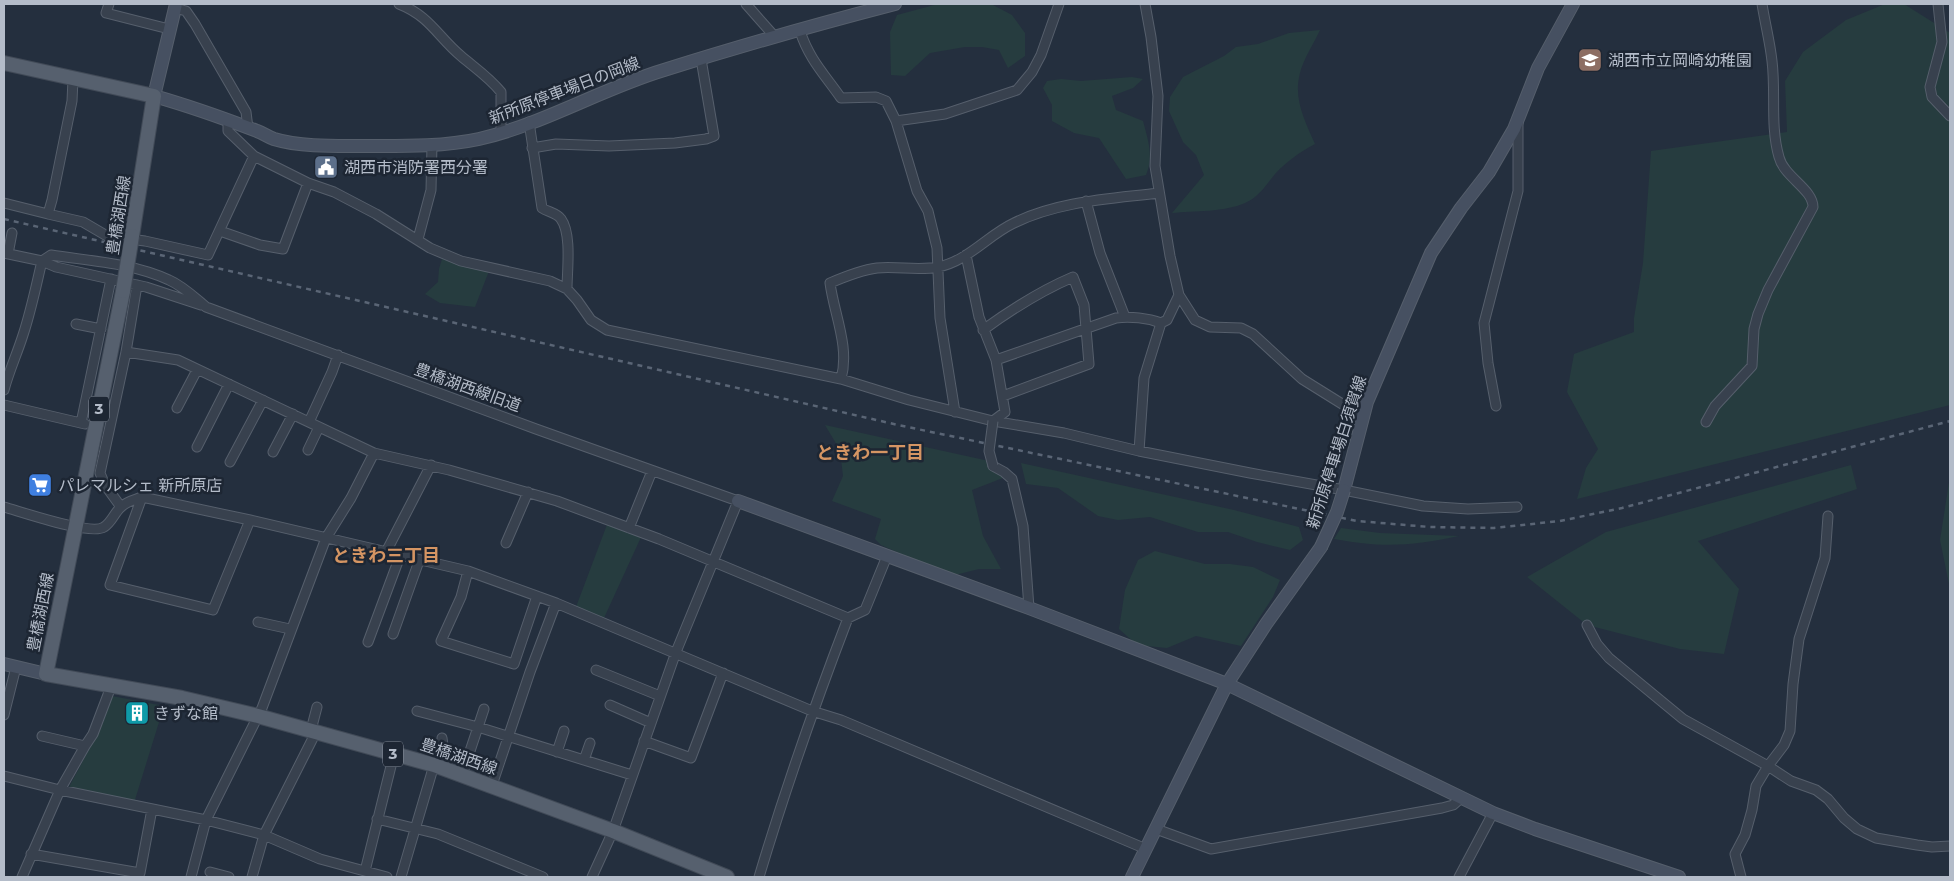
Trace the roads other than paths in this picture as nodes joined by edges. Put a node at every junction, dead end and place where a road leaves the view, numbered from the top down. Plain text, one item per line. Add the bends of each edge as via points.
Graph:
1 (109, 4) edge
2 (399, 4) edge
3 (746, 4) edge
4 (895, 4) edge
5 (1059, 4) edge
6 (1145, 4) edge
7 (1573, 4) edge
8 (1762, 4) edge
9 (1938, 4) edge
10 (175, 6) edge
11 (170, 29) junction
12 (800, 31) junction
13 (775, 37) junction
14 (701, 59) junction
15 (4, 63) edge
16 (73, 79) junction
17 (154, 96) junction
18 (1518, 115) junction
19 (1950, 116) edge
20 (228, 120) junction
21 (896, 121) junction
22 (530, 122) junction
23 (248, 128) junction
24 (502, 132) junction
25 (432, 144) junction
26 (532, 148) junction
27 (254, 156) junction
28 (308, 183) junction
29 (1159, 193) junction
30 (1086, 201) junction
31 (4, 203) edge
32 (48, 214) junction
33 (220, 231) junction
34 (12, 233) dead end
35 (418, 239) junction
36 (6, 253) edge
37 (966, 255) junction
38 (42, 261) junction
39 (938, 267) junction
40 (111, 279) junction
41 (137, 285) junction
42 (567, 289) junction
43 (1179, 295) junction
44 (206, 307) junction
45 (1125, 317) junction
46 (76, 324) dead end
47 (1161, 324) junction
48 (1087, 328) junction
49 (102, 329) junction
50 (983, 330) junction
51 (126, 352) junction
52 (338, 355) junction
53 (996, 360) junction
54 (7, 367) edge
55 (197, 370) junction
56 (841, 379) junction
57 (230, 384) junction
58 (4, 390) edge
59 (1003, 396) junction
60 (264, 400) junction
61 (4, 405) edge
62 (1496, 406) dead end
63 (177, 408) dead end
64 (955, 412) junction
65 (293, 414) junction
66 (1363, 417) junction
67 (993, 421) junction
68 (309, 422) junction
69 (1706, 422) dead end
70 (319, 427) junction
71 (197, 447) dead end
72 (308, 450) dead end
73 (1139, 451) junction
74 (273, 452) dead end
75 (374, 453) junction
76 (230, 462) dead end
77 (431, 465) junction
78 (652, 471) junction
79 (1344, 490) junction
80 (528, 492) junction
81 (142, 498) junction
82 (738, 501) junction
83 (4, 507) edge
84 (120, 507) junction
85 (1517, 507) dead end
86 (1828, 516) dead end
87 (250, 520) junction
88 (75, 527) junction
89 (629, 528) junction
90 (326, 538) junction
91 (506, 543) dead end
92 (386, 552) junction
93 (400, 556) junction
94 (887, 556) junction
95 (419, 561) junction
96 (715, 562) junction
97 (468, 571) junction
98 (537, 596) junction
99 (556, 603) junction
100 (1028, 608) junction
101 (848, 618) junction
102 (258, 622) dead end
103 (1587, 625) dead end
104 (290, 629) junction
105 (393, 634) dead end
106 (368, 642) dead end
107 (676, 652) junction
108 (10, 666) edge
109 (596, 670) dead end
110 (723, 673) junction
111 (46, 674) junction
112 (112, 684) junction
113 (1227, 684) junction
114 (660, 696) junction
115 (610, 705) dead end
116 (317, 707) dead end
117 (484, 709) dead end
118 (417, 711) dead end
119 (812, 711) junction
120 (4, 714) edge
121 (258, 716) junction
122 (651, 723) junction
123 (478, 727) junction
124 (314, 731) junction
125 (564, 731) dead end
126 (42, 736) dead end
127 (507, 736) junction
128 (442, 738) dead end
129 (644, 741) junction
130 (590, 743) dead end
131 (85, 746) junction
132 (557, 752) junction
133 (394, 754) junction
134 (584, 760) junction
135 (435, 765) junction
136 (1768, 766) junction
137 (462, 775) junction
138 (632, 775) junction
139 (4, 776) edge
140 (492, 786) junction
141 (60, 790) junction
142 (1461, 798) junction
143 (152, 809) junction
144 (1493, 813) junction
145 (377, 819) junction
146 (206, 820) junction
147 (415, 828) junction
148 (1156, 830) junction
149 (613, 831) junction
150 (264, 835) junction
151 (1950, 846) edge
152 (1146, 849) junction
153 (31, 854) junction
154 (366, 871) junction
155 (210, 872) dead end
156 (712, 875) edge
157 (22, 877) edge
158 (191, 877) edge
159 (229, 877) edge
160 (252, 877) edge
161 (387, 877) edge
162 (401, 877) edge
163 (543, 877) edge
164 (592, 877) edge
165 (727, 877) edge
166 (759, 877) edge
167 (1132, 877) edge
168 (1459, 877) edge
169 (1679, 877) edge
170 (1741, 877) edge

1 - 11 street via 106,13
2 - 24 street via 426,19 502,92
3 - 13 street
4 - 12 main road, 新所原停車場日の岡線
5 - 21 street via 1042,55 1017,90 945,114
6 - 29 street via 1158,96 1155,166
7 - 18 main road, 新所原停車場白須賀線 via 1538,68
8 - 69 street via 1772,61 1776,148 1780,164 1810,196 1812,207 1758,314 1752,366 1728,390
9 - 19 street via 1942,42 1930,87 1932,97
10 - 11 main road
10 - 23 street via 186,11 195,24 246,112
11 - 17 main road
12 - 13 main road, 新所原停車場日の岡線
12 - 21 street via 815,65 841,98 876,97 886,101
13 - 14 main road, 新所原停車場日の岡線
14 - 22 main road, 新所原停車場日の岡線 via 625,83
14 - 26 street via 714,136 676,143 556,144
15 - 16 main road
16 - 17 main road
16 - 32 street via 72,101
17 - 20 main road, 新所原停車場日の岡線
17 - 88 main road, 豊橋湖西線 / 3, bridge via 123,291
18 - 62 street via 1518,191 1484,323
18 - 66 main road, 新所原停車場白須賀線 via 1514,129 1489,172 1431,253
20 - 23 main road, 新所原停車場日の岡線
20 - 27 street via 228,131
21 - 39 street via 917,191 928,211
22 - 24 main road, 新所原停車場日の岡線
22 - 26 street
23 - 25 main road, 新所原停車場日の岡線 via 274,139 298,143 342,146
24 - 25 main road, 新所原停車場日の岡線 via 479,139
25 - 35 street via 431,190
26 - 42 street via 542,208 562,219 567,235
27 - 28 street
27 - 33 street
28 - 33 street via 283,249
28 - 35 street via 360,205
29 - 30 street
29 - 43 street
30 - 37 street via 1028,216 994,233
30 - 45 street via 1100,253
31 - 32 street
32 - 33 street via 83,222 107,236 208,256
34 - 36 street
35 - 42 street via 430,248 461,261 550,280
36 - 38 street
37 - 39 street
37 - 50 street
38 - 40 street
38 - 44 street, 豊橋湖西線旧道 via 51,255 146,271 183,288
38 - 54 street via 25,328
39 - 56 street via 876,268 830,283 843,348
39 - 64 street via 940,318
40 - 41 street
40 - 49 street
41 - 44 street
41 - 51 street
42 - 56 street via 591,320 607,330
43 - 47 street via 1167,320
43 - 66 street via 1195,320 1210,327 1240,328 1253,334 1302,379
44 - 52 street, 豊橋湖西線旧道
45 - 47 street
45 - 48 street
46 - 49 street
47 - 73 street via 1144,378
48 - 50 street via 1084,305 1072,277 1013,308
48 - 53 street
48 - 59 street via 1088,364
49 - 61 street via 83,424
50 - 53 street
51 - 55 street via 178,360
51 - 84 street via 100,472
52 - 68 street
52 - 78 street, 豊橋湖西線旧道
53 - 59 street
54 - 58 street
55 - 57 street
55 - 63 street
56 - 64 street
57 - 60 street
57 - 71 street
59 - 67 street via 1005,412
60 - 65 street
60 - 76 street
64 - 67 street
65 - 68 street
65 - 74 street
66 - 79 main road, 新所原停車場白須賀線
67 - 73 street via 1064,433
67 - 100 street, bridge via 989,451 993,466 1012,479 1023,526
68 - 70 street
70 - 72 street
70 - 75 street
73 - 79 street
75 - 77 street
75 - 90 street
77 - 80 street
77 - 92 street
78 - 82 street, 豊橋湖西線旧道
78 - 89 street
79 - 85 street via 1423,506 1468,510
79 - 113 main road, 新所原停車場白須賀線, bridge via 1321,547
80 - 89 street
80 - 91 street
81 - 84 street
81 - 87 street
81 - 87 street via 110,585 213,610
82 - 94 main road, 豊橋湖西線旧道
82 - 96 street
83 - 88 street
84 - 88 street via 102,529
86 - 136 street via 1825,558 1799,639 1790,731
87 - 90 street
88 - 111 main road, 豊橋湖西線 / 3
89 - 96 street
90 - 92 street
90 - 104 street
92 - 93 street
93 - 95 street
93 - 106 street
94 - 100 main road, 豊橋湖西線旧道
94 - 101 street via 865,610
95 - 97 street
95 - 105 street
96 - 101 street
96 - 107 street
97 - 98 street
97 - 98 street via 461,597 441,641 514,664
98 - 99 street
99 - 107 street
99 - 127 street
100 - 113 main road, 豊橋湖西線旧道
101 - 119 street
102 - 104 street
103 - 136 street via 1609,658 1656,699 1683,719
104 - 121 street
107 - 110 street
107 - 114 street
108 - 111 main road
108 - 120 street
109 - 114 street
110 - 119 street
110 - 129 street via 691,758
111 - 112 main road, 豊橋湖西線 / 3
112 - 121 main road, 豊橋湖西線 / 3
112 - 131 street via 94,734
113 - 142 main road, 豊橋湖西線旧道
113 - 148 main road, 新所原停車場白須賀線
114 - 122 street
115 - 122 street
116 - 124 street
117 - 123 street
118 - 123 street
119 - 152 street via 841,720
119 - 166 street
121 - 124 main road, 豊橋湖西線 / 3
121 - 146 street
122 - 129 street
123 - 127 street
123 - 137 street
124 - 133 main road, 豊橋湖西線 / 3
124 - 150 street
125 - 132 street
126 - 131 street
127 - 132 street
127 - 140 street
128 - 135 street via 443,745
129 - 138 street
130 - 134 street
131 - 141 street
132 - 134 street
133 - 135 main road, 豊橋湖西線 / 3
133 - 145 street
134 - 138 street
135 - 137 main road, 豊橋湖西線 / 3
135 - 147 street
136 - 151 street via 1791,781 1816,790 1857,829 1876,838 1924,846
136 - 170 street via 1756,786 1745,835 1735,854
137 - 140 main road, 豊橋湖西線 / 3
138 - 149 street
139 - 141 street
140 - 149 main road, 豊橋湖西線 / 3
141 - 143 street
141 - 153 street
142 - 144 main road, 豊橋湖西線旧道
142 - 148 street via 1442,808 1211,849
143 - 146 street
143 - 153 street via 140,873
144 - 168 street
144 - 169 main road, 豊橋湖西線旧道
145 - 147 street
145 - 154 street
146 - 150 street
146 - 158 street
147 - 162 street
147 - 163 street via 438,834
148 - 152 main road, 新所原停車場白須賀線
149 - 156 main road, 豊橋湖西線 / 3
149 - 164 street
150 - 154 street via 320,858
150 - 160 street
152 - 167 main road, 新所原停車場白須賀線
153 - 157 street
154 - 161 street
155 - 159 street
156 - 165 main road, 豊橋湖西線 / 3

